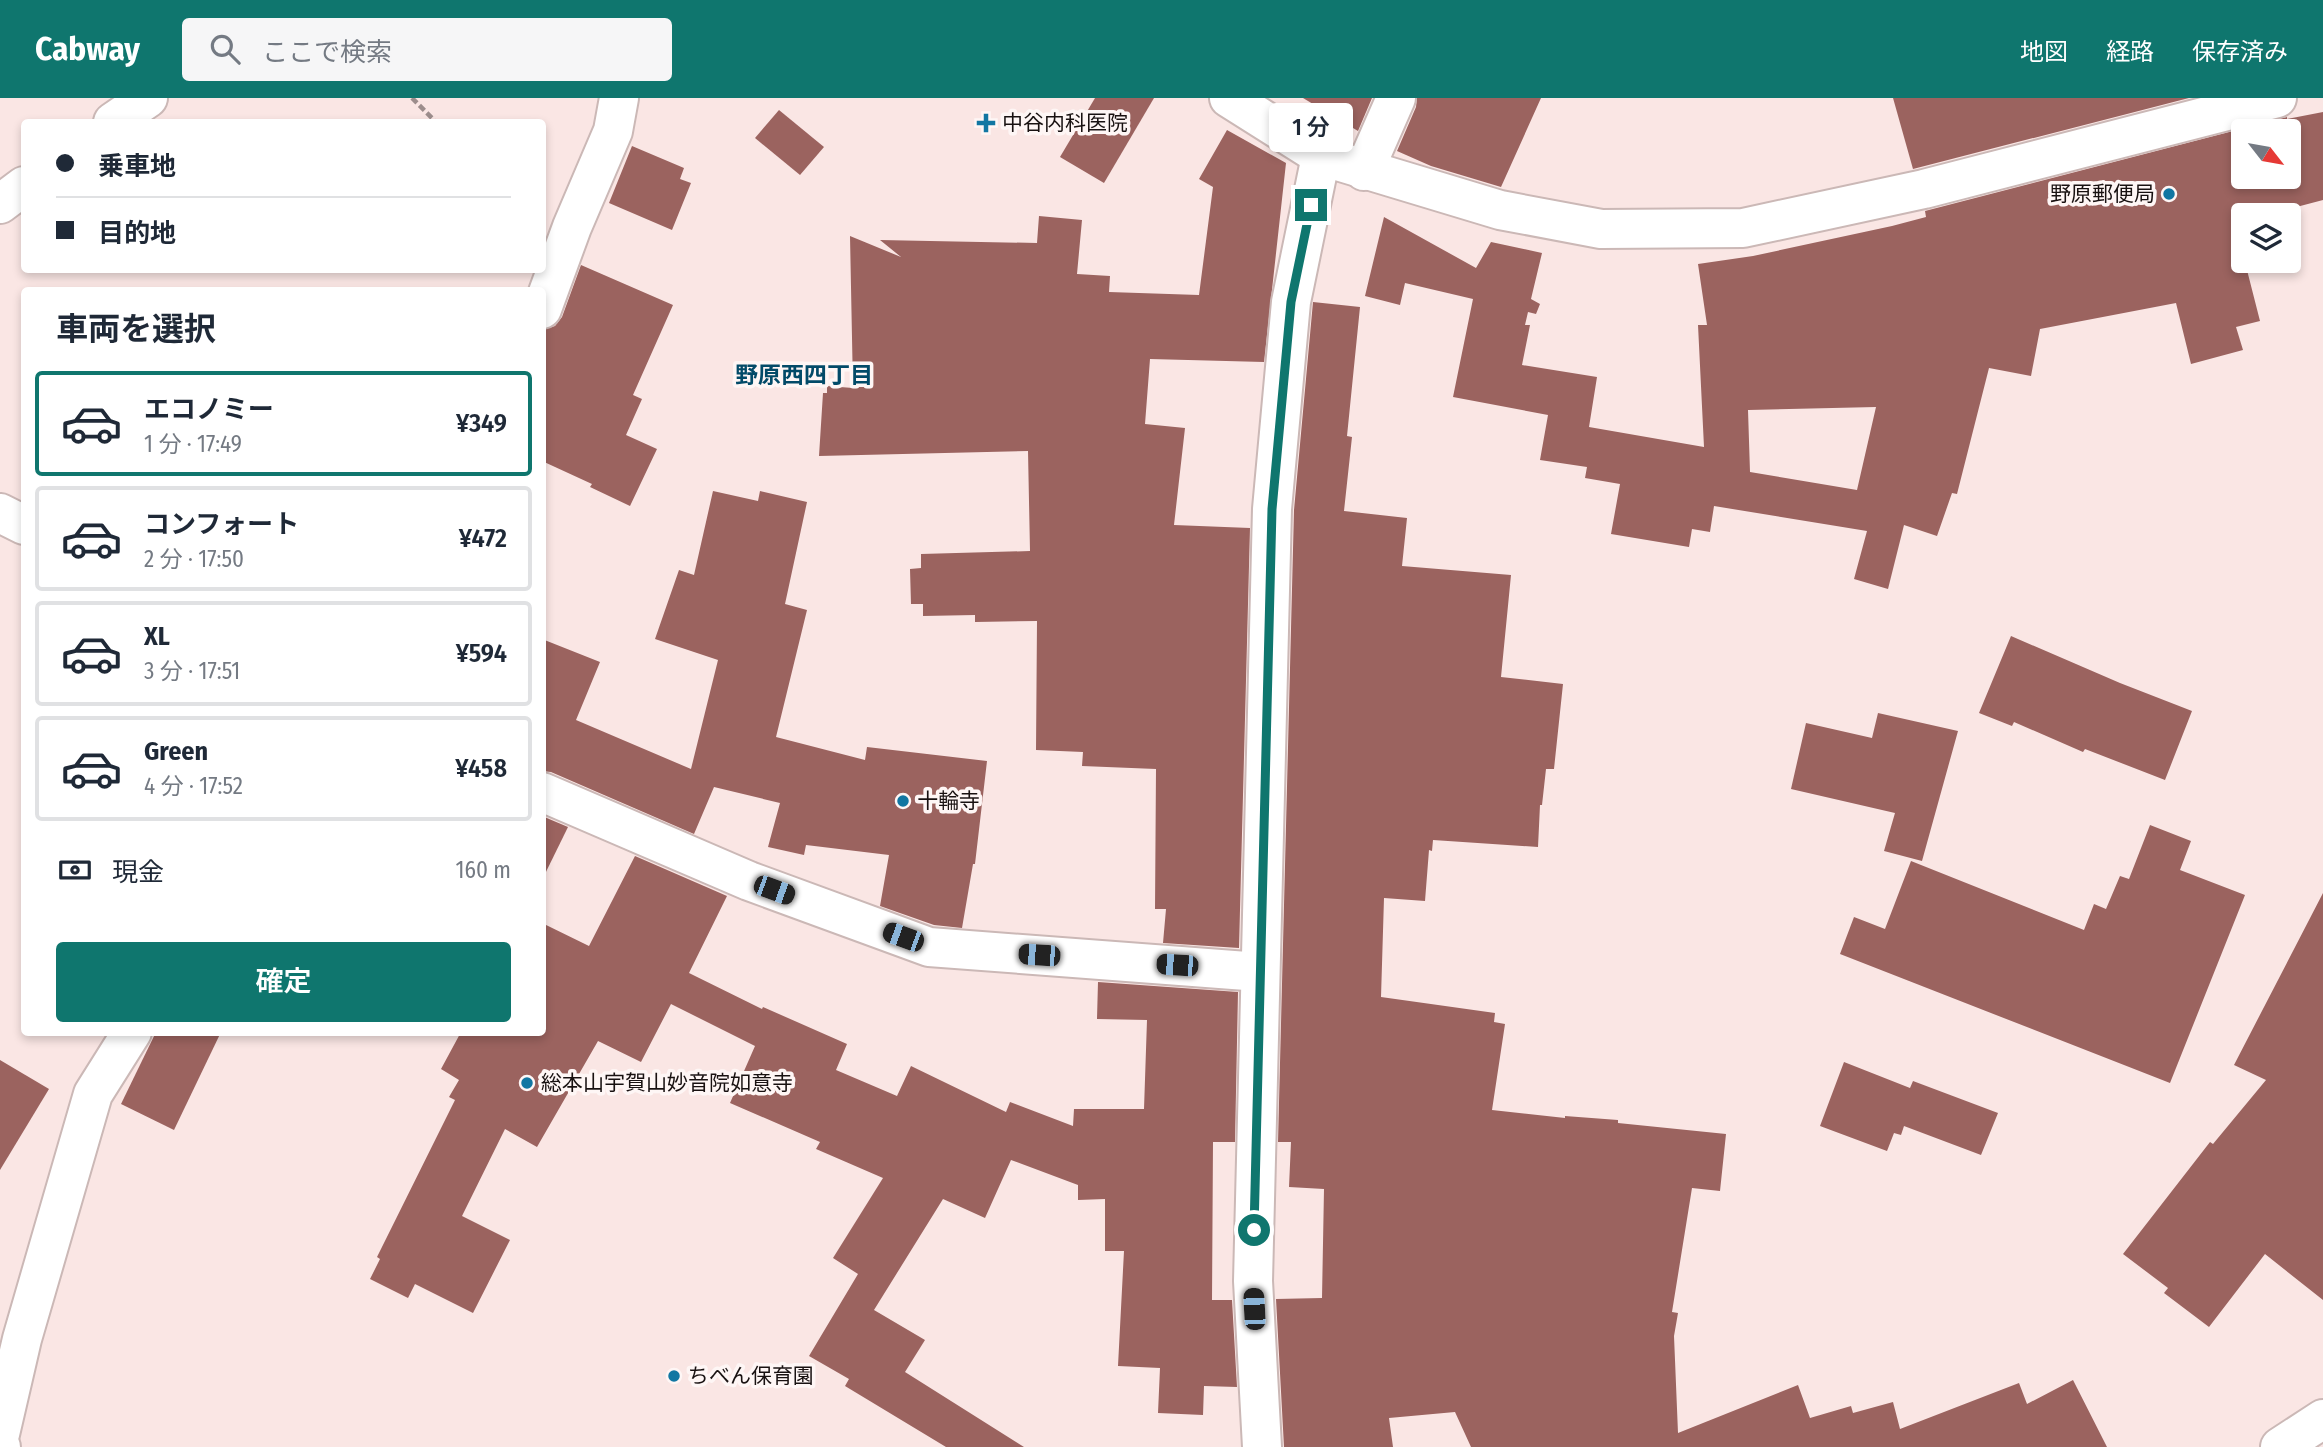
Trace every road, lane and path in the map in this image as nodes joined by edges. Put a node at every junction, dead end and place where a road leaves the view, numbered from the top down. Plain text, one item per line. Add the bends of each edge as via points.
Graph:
1 (148, 98) edge
2 (412, 98) edge
3 (619, 98) edge
4 (1228, 98) edge
5 (1396, 98) edge
6 (2277, 98) edge
7 (117, 119) edge
8 (433, 119) edge
9 (1321, 156) junction
10 (1364, 171) junction
11 (21, 188) edge
12 (0, 204) edge
13 (546, 298) edge
14 (0, 513) edge
15 (21, 524) edge
16 (546, 794) edge
17 (1260, 972) junction
18 (129, 1036) edge
19 (2323, 1419) edge
20 (0, 1434) edge
21 (1262, 1447) edge
22 (2280, 1447) edge

1 - 7 street
2 - 8 path
3 - 13 street via 613,131
4 - 9 street
5 - 10 street
6 - 10 street via 1924,189 1743,228 1601,229 1500,210
9 - 10 street
9 - 17 street via 1291,302 1272,509
11 - 12 street
14 - 15 street
16 - 17 street via 749,881 929,947
17 - 21 street via 1253,1281
18 - 20 street via 93,1094 22,1339
19 - 22 street

